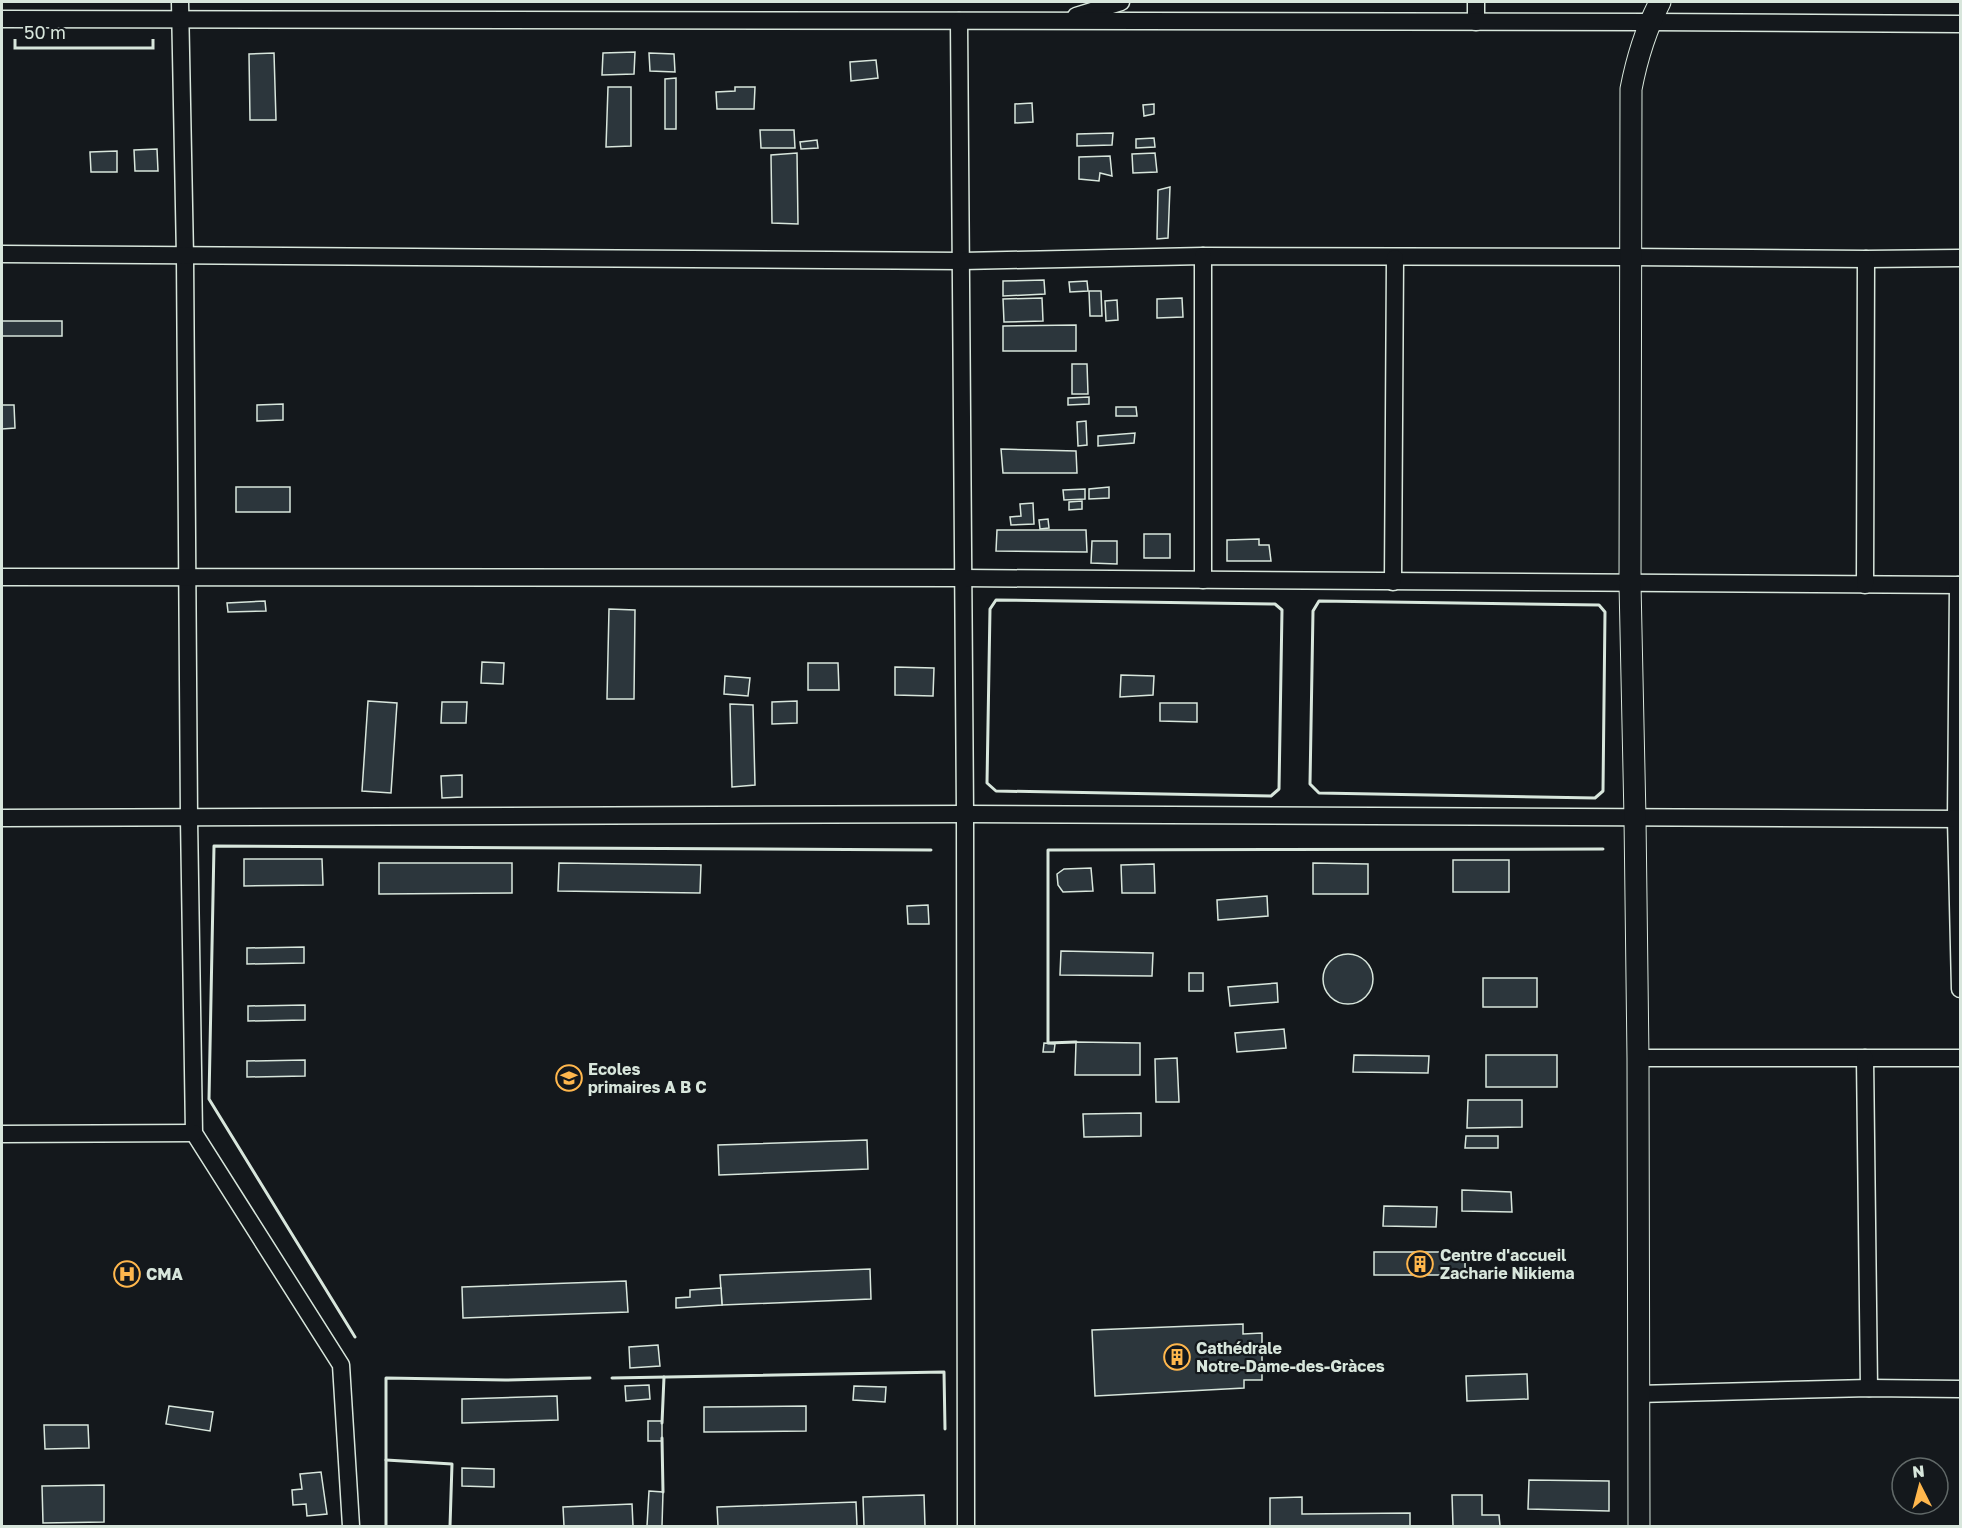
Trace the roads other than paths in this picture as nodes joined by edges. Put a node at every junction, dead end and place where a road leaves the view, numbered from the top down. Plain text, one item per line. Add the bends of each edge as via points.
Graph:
1 (180, 2) edge
2 (1121, 2) edge
3 (1476, 2) edge
4 (1660, 2) edge
5 (2, 19) edge
6 (180, 20) junction
7 (959, 21) junction
8 (1061, 21) junction
9 (1476, 22) junction
10 (1650, 22) junction
11 (1960, 24) edge
12 (2, 255) edge
13 (1203, 256) junction
14 (185, 257) junction
15 (1630, 257) junction
16 (1395, 258) junction
17 (1960, 258) edge
18 (1866, 259) junction
19 (962, 261) junction
20 (2, 578) edge
21 (187, 578) junction
22 (963, 578) junction
23 (1203, 580) junction
24 (1394, 582) junction
25 (1630, 584) junction
26 (1865, 585) junction
27 (1959, 585) edge
28 (965, 814) junction
29 (2, 818) edge
30 (189, 818) junction
31 (1635, 818) junction
32 (1958, 819) edge
33 (1960, 988) edge
34 (1638, 1058) junction
35 (1865, 1058) junction
36 (1960, 1058) edge
37 (194, 1133) junction
38 (2, 1134) edge
39 (1869, 1388) junction
40 (1960, 1389) edge
41 (1638, 1394) junction
42 (351, 1527) edge
43 (966, 1527) edge
44 (1639, 1527) edge

1 - 6 street
2 - 8 street
3 - 9 street
4 - 10 street
5 - 6 street
6 - 7 street
6 - 14 street
7 - 8 street
7 - 19 street
8 - 9 street
9 - 10 street
10 - 11 street
10 - 15 street via 1632,89
12 - 14 street
13 - 16 street
13 - 19 street
13 - 23 street
14 - 19 street
14 - 21 street
15 - 16 street
15 - 18 street
15 - 25 street
16 - 24 street
17 - 18 street
18 - 26 street
19 - 22 street
20 - 21 street
21 - 22 street
21 - 30 street
22 - 23 street
22 - 28 street
23 - 24 street
24 - 25 street
25 - 26 street
25 - 31 street
26 - 27 street
27 - 32 street
28 - 30 street
28 - 31 street
28 - 43 street
29 - 30 street
30 - 37 street
31 - 32 street
31 - 34 street
32 - 33 street
34 - 35 street
34 - 41 street
35 - 36 street
35 - 39 street
37 - 38 street
37 - 42 street via 341,1365
39 - 40 street
39 - 41 street
41 - 44 street

